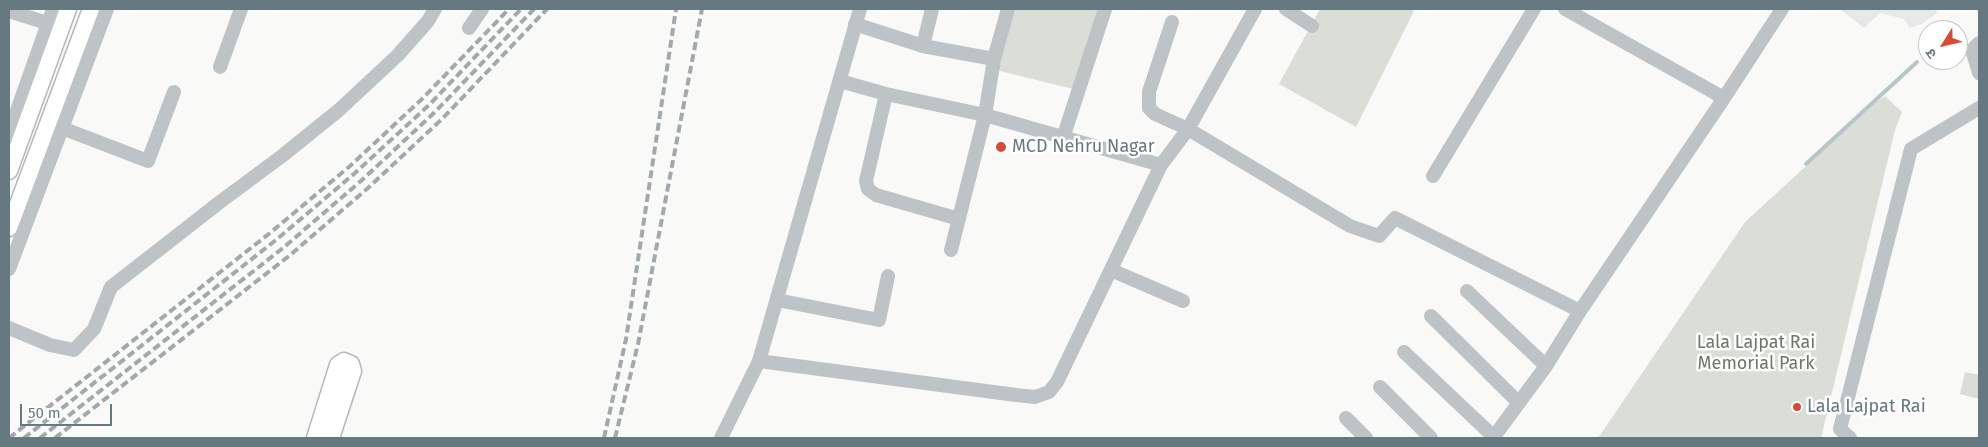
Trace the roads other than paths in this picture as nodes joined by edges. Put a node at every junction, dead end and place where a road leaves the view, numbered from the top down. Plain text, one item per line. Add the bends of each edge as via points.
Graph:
1 (53, 9) edge
2 (68, 9) edge
3 (92, 9) edge
4 (107, 9) edge
5 (241, 9) edge
6 (434, 9) edge
7 (482, 9) edge
8 (860, 9) edge
9 (932, 9) edge
10 (1008, 9) edge
11 (1105, 9) edge
12 (1255, 9) edge
13 (1286, 9) edge
14 (1534, 9) edge
15 (1565, 9) edge
16 (1782, 9) edge
17 (9, 11) edge
18 (1172, 22) dead end
19 (47, 23) junction
20 (855, 24) junction
21 (1312, 26) dead end
22 (469, 28) dead end
23 (1979, 44) edge
24 (923, 46) junction
25 (994, 58) junction
26 (220, 67) dead end
27 (1979, 73) edge
28 (840, 81) junction
29 (174, 92) dead end
30 (886, 94) junction
31 (1724, 98) junction
32 (1979, 108) edge
33 (985, 115) junction
34 (62, 128) junction
35 (1188, 129) junction
36 (9, 133) edge
37 (1063, 138) junction
38 (1161, 165) junction
39 (9, 171) edge
40 (1433, 176) dead end
41 (959, 219) junction
42 (9, 228) edge
43 (951, 250) dead end
44 (9, 269) edge
45 (1111, 270) junction
46 (888, 276) dead end
47 (1466, 291) dead end
48 (777, 300) junction
49 (1184, 301) dead end
50 (1580, 311) junction
51 (1431, 316) dead end
52 (9, 328) edge
53 (1404, 352) dead end
54 (759, 362) junction
55 (1546, 366) junction
56 (1380, 387) dead end
57 (1519, 403) junction
58 (1346, 418) dead end
59 (315, 438) edge
60 (332, 438) edge
61 (721, 438) edge
62 (1366, 438) edge
63 (1431, 438) edge
64 (1493, 438) edge
65 (1850, 438) edge

1 - 19 street
2 - 39 main road
3 - 42 main road
4 - 34 street
5 - 26 street
6 - 52 street via 428,21 398,55 339,110 111,287 94,329 74,350 50,345
7 - 22 street
8 - 20 street
9 - 24 street
10 - 25 street
11 - 37 street
12 - 35 street
13 - 21 street
14 - 40 street
15 - 31 street
16 - 31 street
17 - 19 street
18 - 35 street via 1149,92 1149,108
19 - 36 street
20 - 24 street
20 - 28 street
23 - 27 street via 1972,50
24 - 25 street
25 - 33 street
28 - 30 street
28 - 48 street
29 - 34 street via 148,161
30 - 33 street
30 - 41 street via 866,181 868,189 876,195
31 - 50 street
32 - 65 street via 1911,149 1840,429
33 - 37 street
33 - 41 street
34 - 44 street
35 - 38 street
35 - 50 street via 1350,226 1378,236 1395,218
37 - 38 street
38 - 45 street
41 - 43 street
45 - 49 street
45 - 54 street via 1057,382 1049,392 1035,397
46 - 48 street via 879,320
47 - 55 street
48 - 54 street
50 - 55 street
51 - 57 street
53 - 64 street
54 - 61 street
55 - 57 street
56 - 63 street
57 - 64 street
58 - 62 street
59 - 60 main road via 338,365 344,362 351,364 353,371

